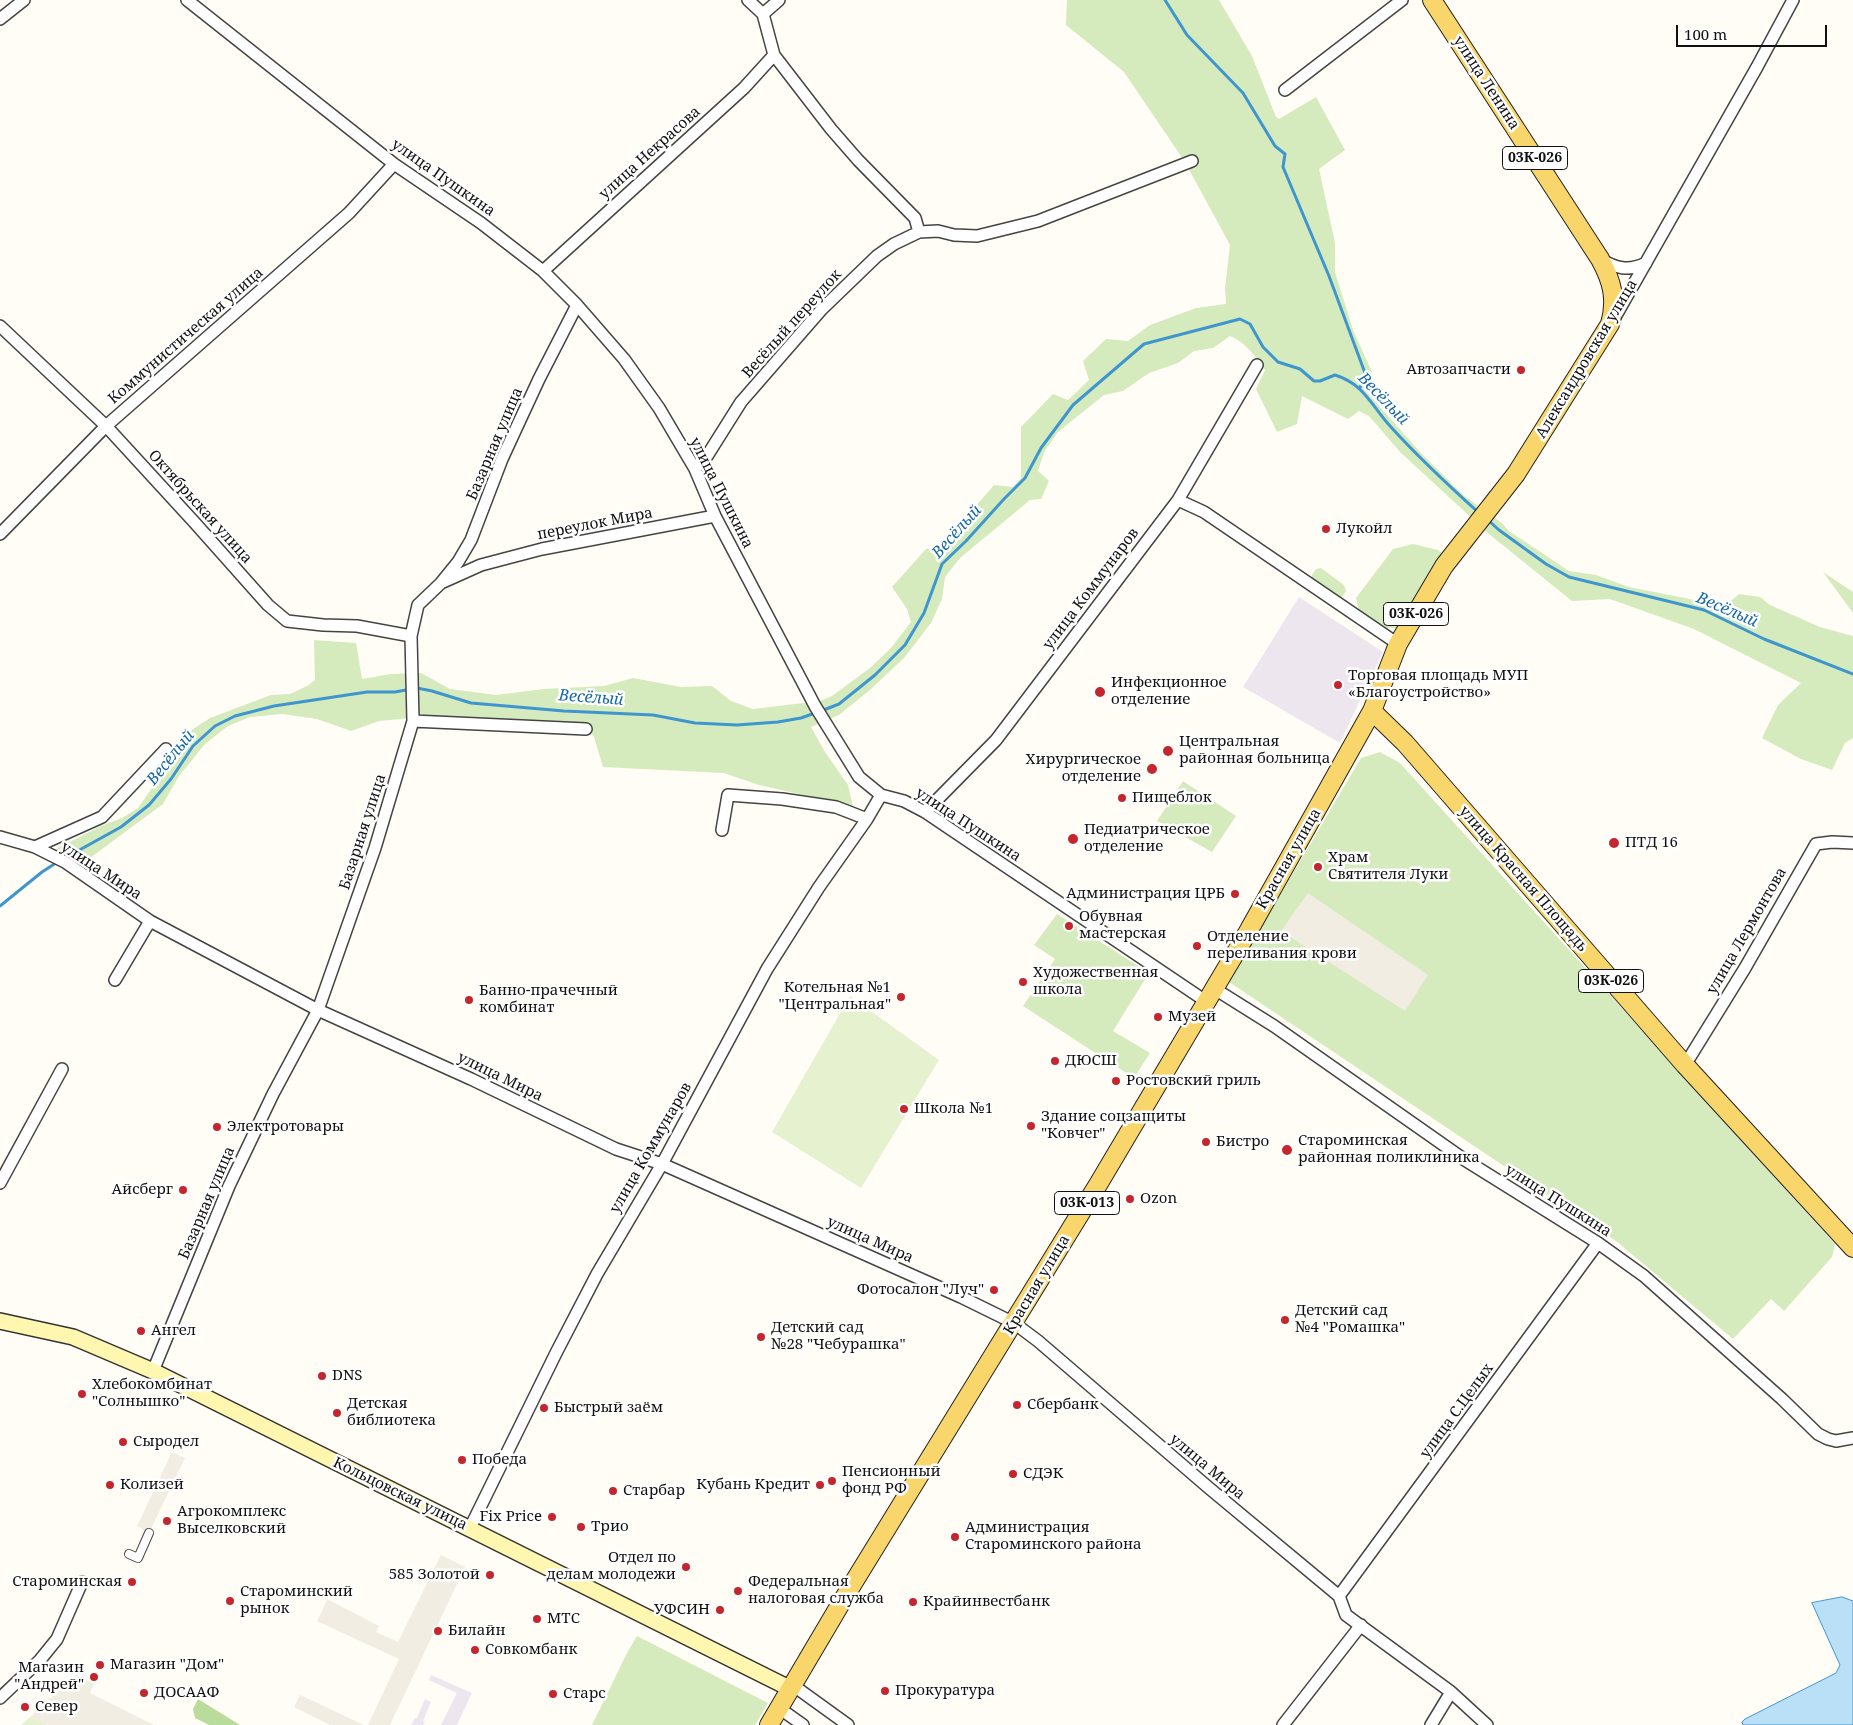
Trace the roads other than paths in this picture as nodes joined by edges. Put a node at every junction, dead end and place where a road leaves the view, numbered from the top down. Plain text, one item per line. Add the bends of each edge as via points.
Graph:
1 (24, 0) edge
2 (187, 0) edge
3 (748, 0) edge
4 (779, 0) edge
5 (1402, 0) edge
6 (1432, 0) edge
7 (1793, 0) edge
8 (763, 14) junction
9 (0, 20) edge
10 (774, 55) junction
11 (1285, 90) dead end
12 (1192, 161) dead end
13 (394, 164) junction
14 (919, 232) junction
15 (1600, 259) junction
16 (1646, 264) junction
17 (544, 271) junction
18 (577, 305) junction
19 (1610, 324) junction
20 (0, 326) edge
21 (1257, 365) dead end
22 (106, 426) junction
23 (696, 469) junction
24 (1178, 500) junction
25 (715, 516) junction
26 (0, 534) edge
27 (465, 551) junction
28 (481, 565) junction
29 (441, 583) junction
30 (411, 636) junction
31 (1398, 644) junction
32 (1372, 711) junction
33 (413, 721) junction
34 (586, 729) dead end
35 (166, 749) dead end
36 (881, 795) junction
37 (925, 812) junction
38 (867, 819) junction
39 (722, 830) dead end
40 (0, 837) edge
41 (1853, 843) edge
42 (35, 847) junction
43 (150, 921) junction
44 (115, 980) dead end
45 (1211, 995) junction
46 (318, 1010) junction
47 (1685, 1065) junction
48 (62, 1069) dead end
49 (662, 1164) junction
50 (0, 1182) edge
51 (1598, 1243) junction
52 (1853, 1248) edge
53 (0, 1321) edge
54 (1014, 1323) junction
55 (152, 1371) junction
56 (1853, 1438) edge
57 (470, 1528) junction
58 (149, 1533) dead end
59 (129, 1554) dead end
60 (79, 1580) dead end
61 (1339, 1596) junction
62 (1361, 1624) junction
63 (792, 1687) junction
64 (1451, 1692) junction
65 (0, 1698) edge
66 (779, 1708) junction
67 (769, 1725) edge
68 (803, 1725) edge
69 (848, 1725) edge
70 (1283, 1725) edge
71 (1431, 1725) edge
72 (1487, 1725) edge

1 - 9 street
2 - 13 street, улица Пушкина
3 - 8 street
4 - 8 street
5 - 11 street
6 - 15 main road, улица Ленина / 03К-026
7 - 16 street, Александровская улица
8 - 10 street
10 - 14 street via 837,135 915,218
10 - 17 street, улица Некрасова via 744,88
12 - 14 street, Весёлый переулок via 1038,221 977,236
13 - 17 street, улица Пушкина
13 - 22 street, Коммунистическая улица via 349,213
14 - 23 street, Весёлый переулок via 878,256 822,309 741,402
15 - 16 street via 1627,269
15 - 19 main road, улица Ленина / 03К-026 via 1614,292
16 - 19 street, Александровская улица
17 - 18 street, улица Пушкина
18 - 23 street, улица Пушкина via 624,359
18 - 27 street, Базарная улица via 502,459
19 - 31 main road, Александровская улица / 03К-026 via 1516,474 1444,566
20 - 22 street, Октябрьская улица
21 - 24 street, улица Коммунаров
22 - 26 street, Коммунистическая улица
22 - 30 street, Октябрьская улица via 287,622 357,626
23 - 25 street, улица Пушкина
24 - 31 street via 1204,512
24 - 37 street, улица Коммунаров via 996,740
25 - 28 street, переулок Мира via 542,549
25 - 36 street, улица Пушкина via 814,706 859,777
27 - 28 street via 470,563
27 - 29 street, Базарная улица
28 - 29 street, переулок Мира
29 - 30 street, Базарная улица via 418,605
30 - 33 street, Базарная улица
31 - 32 main road, Александровская улица / 03К-026
32 - 45 main road, Красная улица / 03К-013
32 - 47 main road, улица Красная Площадь / 03К-026 via 1405,743
33 - 34 street
33 - 46 street, Базарная улица via 375,848
35 - 42 street, улица Мира via 102,817
36 - 37 street, улица Пушкина via 904,801
36 - 38 street, улица Коммунаров
37 - 45 street, улица Пушкина
38 - 39 street via 836,807 728,795
38 - 49 street, улица Коммунаров via 782,944
40 - 42 street, улица Мира
41 - 47 street, улица Лермонтова via 1816,844 1746,968
42 - 43 street, улица Мира via 60,860
43 - 44 street
43 - 46 street, улица Мира
45 - 51 street, улица Пушкина via 1274,1026 1465,1160
45 - 54 main road, Красная улица / 03К-013
46 - 49 street, улица Мира via 616,1149
46 - 55 street, Базарная улица via 229,1186
47 - 52 main road, улица Красная Площадь / 03К-026
48 - 50 street
49 - 54 street, улица Мира
49 - 57 street, улица Коммунаров via 597,1274
51 - 56 street, улица Пушкина via 1644,1276 1818,1434 1841,1441
51 - 61 street, улица С.Целых
53 - 55 main road, Кольцовская улица via 73,1337
54 - 61 street, улица Мира
54 - 63 main road, Красная улица / 03К-013
55 - 57 main road, Кольцовская улица
57 - 63 main road, Кольцовская улица
58 - 59 street via 138,1558
60 - 65 street via 57,1639
61 - 62 street, улица Мира via 1346,1615
62 - 64 street, улица Мира
62 - 70 street
63 - 66 main road, Красная улица / 03К-013
63 - 69 street, Кольцовская улица
64 - 71 street
64 - 72 street, улица Мира
66 - 67 main road, Красная улица / 03К-013
66 - 68 street

